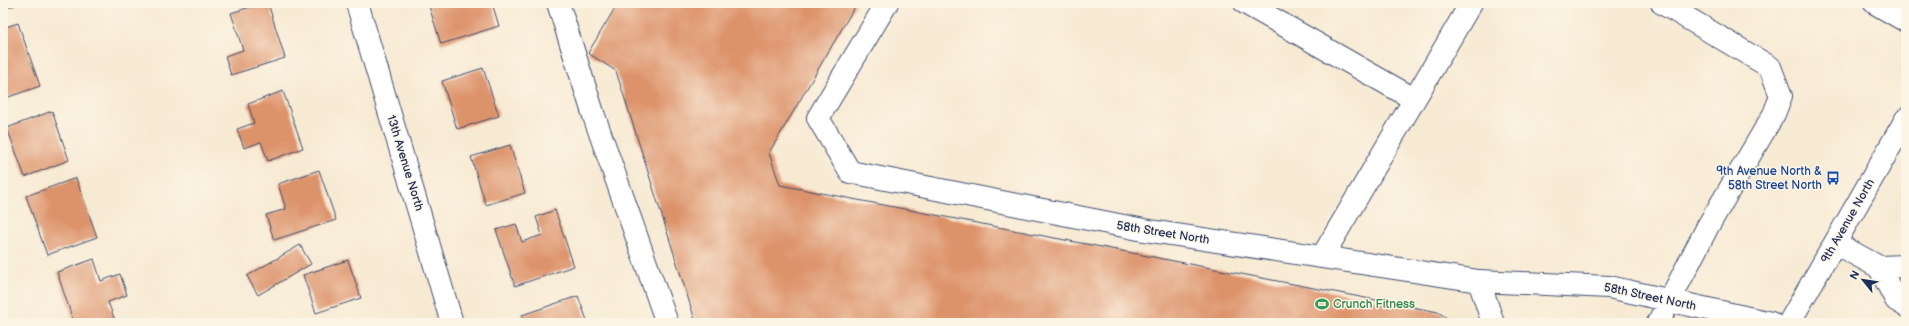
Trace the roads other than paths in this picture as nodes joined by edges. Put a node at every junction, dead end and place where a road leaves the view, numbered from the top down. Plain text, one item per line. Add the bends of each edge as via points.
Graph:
1 (357, 3) edge
2 (558, 3) edge
3 (887, 3) edge
4 (1245, 3) edge
5 (1471, 3) edge
6 (1662, 3) edge
7 (1875, 3) edge
8 (1906, 21) edge
9 (1414, 99) junction
10 (1906, 119) edge
11 (1835, 243) junction
12 (1322, 257) junction
13 (1906, 266) edge
14 (1879, 267) junction
15 (1479, 281) junction
16 (1669, 300) junction
17 (1906, 306) edge
18 (452, 323) edge
19 (667, 323) edge
20 (1493, 323) edge
21 (1658, 323) edge
22 (1771, 323) edge
23 (1789, 323) edge

1 - 18 street, 13th Avenue North
2 - 19 street via 594,116
3 - 12 street, 58th Street North via 818,118 850,172 1136,229
4 - 9 street
5 - 9 street
6 - 16 street via 1770,67 1781,96 1774,114 1708,226
7 - 8 street
9 - 12 street
10 - 11 street, 9th Avenue North
11 - 14 street
11 - 23 street, 9th Avenue North
12 - 15 street, 58th Street North
13 - 14 street
14 - 17 street via 1896,300
15 - 16 street, 58th Street North via 1609,287
15 - 20 street
16 - 21 street
16 - 22 street, 58th Street North

